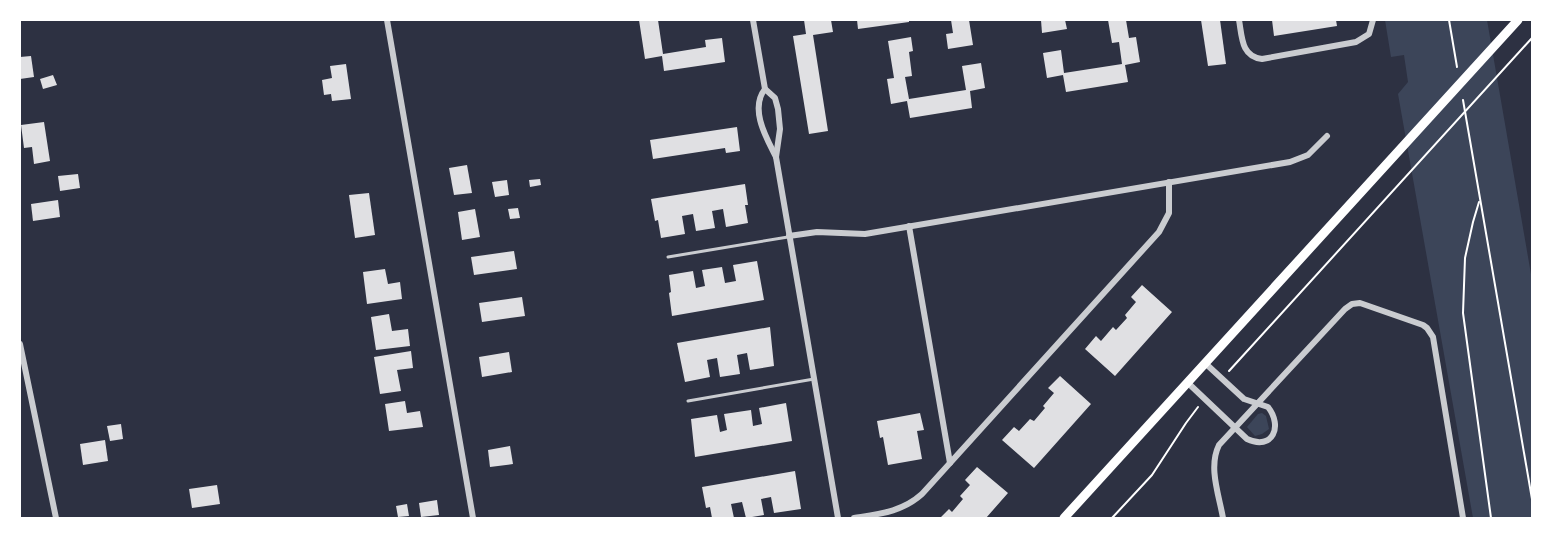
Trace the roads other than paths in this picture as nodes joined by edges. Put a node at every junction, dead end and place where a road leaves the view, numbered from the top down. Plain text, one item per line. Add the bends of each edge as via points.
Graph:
1 (387, 20) edge
2 (753, 20) edge
3 (1239, 20) edge
4 (1373, 20) edge
5 (1518, 20) edge
6 (765, 89) junction
7 (1327, 135) dead end
8 (776, 158) junction
9 (1169, 182) junction
10 (909, 226) junction
11 (789, 236) junction
12 (668, 257) dead end
13 (20, 344) edge
14 (1205, 363) junction
15 (814, 379) junction
16 (1187, 382) junction
17 (688, 401) dead end
18 (1258, 404) junction
19 (1235, 427) junction
20 (950, 463) junction
21 (56, 519) edge
22 (473, 519) edge
23 (838, 519) edge
24 (854, 519) edge
25 (1064, 519) edge
26 (1223, 519) edge
27 (1463, 519) edge

1 - 22 street
2 - 6 street
3 - 4 street via 1245,50 1262,59 1360,41 1369,34
5 - 14 main road
6 - 8 street via 759,100 759,112 763,132
6 - 8 street via 775,98 778,109
7 - 9 street via 1296,161
8 - 11 street
9 - 10 street
9 - 20 street via 1169,213 1159,232
10 - 11 street via 861,234 823,232
10 - 20 street
11 - 12 lane
11 - 15 street
13 - 21 street
14 - 16 main road
14 - 18 street via 1244,399
15 - 17 lane
15 - 23 street
16 - 19 street
16 - 25 main road
18 - 19 street
18 - 19 street via 1272,411 1276,431 1270,440 1253,442
18 - 27 street via 1352,304 1365,303 1423,325 1434,342
19 - 26 street via 1219,445 1214,459
20 - 24 street via 908,505

